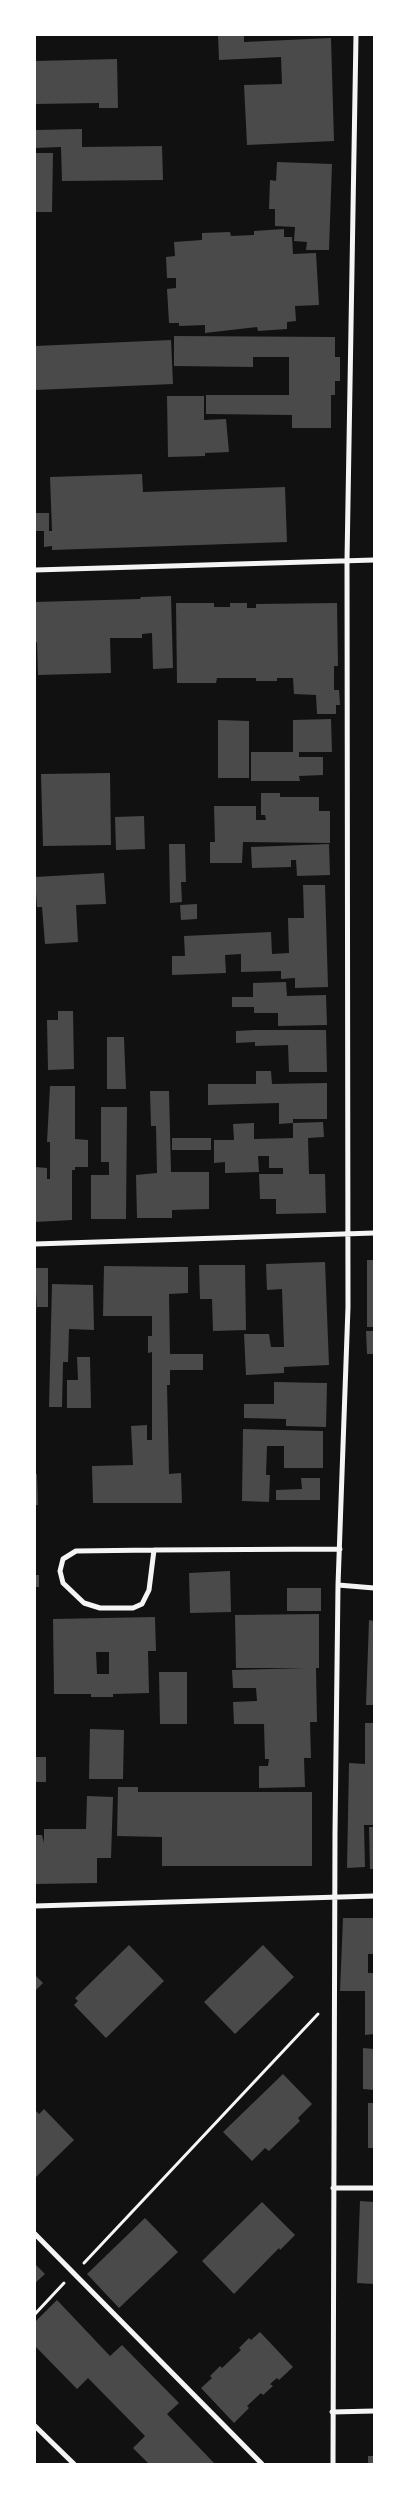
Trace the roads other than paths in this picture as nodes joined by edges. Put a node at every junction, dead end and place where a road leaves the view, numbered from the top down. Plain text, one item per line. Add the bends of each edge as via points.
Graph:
1 (356, 35) edge
2 (347, 560) junction
3 (374, 560) edge
4 (35, 570) edge
5 (374, 1234) edge
6 (346, 1235) junction
7 (35, 1244) edge
8 (340, 1549) junction
9 (154, 1550) junction
10 (338, 1585) junction
11 (374, 1588) edge
12 (374, 1896) edge
13 (335, 1897) junction
14 (35, 1906) edge
15 (333, 2188) junction
16 (374, 2188) edge
17 (35, 2234) edge
18 (374, 2411) edge
19 (332, 2412) junction
20 (35, 2426) edge
21 (74, 2464) edge
22 (262, 2464) edge
23 (332, 2464) edge

1 - 2 street
2 - 3 street
2 - 4 street
2 - 6 street
5 - 6 street
6 - 7 street
6 - 8 street via 348,1307
8 - 9 street
8 - 10 street
9 - 9 street via 76,1551 63,1559 60,1571 64,1583 84,1603 100,1608 133,1608 142,1604 149,1590
10 - 11 street
10 - 13 street
12 - 13 street
13 - 14 street
13 - 15 street
15 - 16 street
15 - 19 street
17 - 22 street
18 - 19 street
19 - 23 street
20 - 21 street

